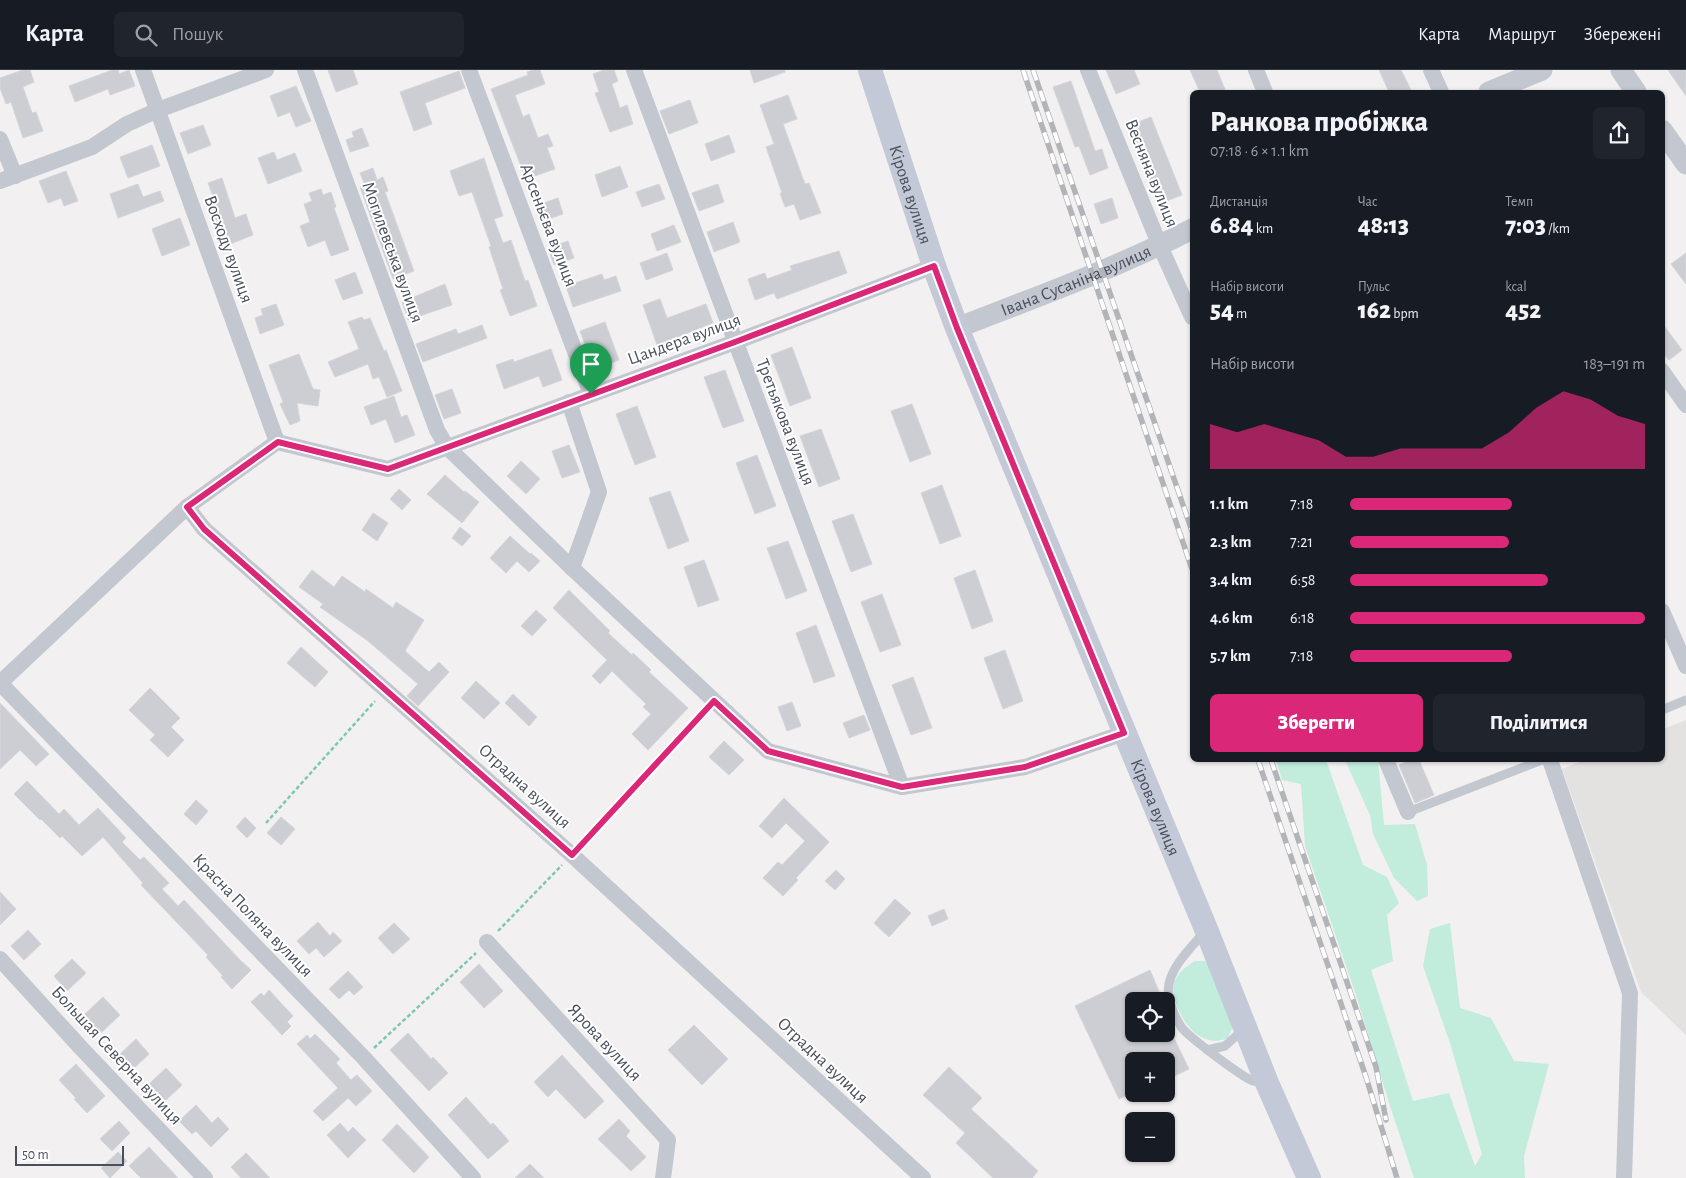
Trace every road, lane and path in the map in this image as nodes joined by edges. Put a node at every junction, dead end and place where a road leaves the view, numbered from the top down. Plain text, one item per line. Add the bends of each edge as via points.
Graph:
1 (143, 70) edge
2 (266, 70) edge
3 (305, 70) edge
4 (470, 70) edge
5 (634, 70) edge
6 (870, 70) edge
7 (1088, 70) edge
8 (1256, 70) edge
9 (1431, 70) edge
10 (1542, 70) edge
11 (1621, 70) edge
12 (1264, 90) edge
13 (1440, 90) edge
14 (1494, 90) edge
15 (1635, 90) edge
16 (158, 110) junction
17 (1665, 134) edge
18 (0, 139) edge
19 (1686, 164) edge
20 (7, 179) edge
21 (1190, 230) edge
22 (1160, 246) junction
23 (934, 266) junction
24 (1190, 313) edge
25 (957, 328) junction
26 (735, 342) junction
27 (1665, 375) edge
28 (591, 394) junction
29 (569, 402) junction
30 (1686, 405) edge
31 (278, 442) junction
32 (447, 447) junction
33 (187, 507) junction
34 (572, 568) junction
35 (1665, 617) edge
36 (1686, 666) edge
37 (0, 683) edge
38 (386, 689) junction
39 (1686, 700) edge
40 (714, 701) junction
41 (1665, 709) edge
42 (1124, 733) junction
43 (1387, 762) edge
44 (1537, 762) edge
45 (1551, 762) edge
46 (902, 787) junction
47 (1408, 812) joint
48 (266, 823) dead end
49 (572, 855) junction
50 (1206, 928) junction
51 (487, 942) junction
52 (0, 959) edge
53 (1246, 1027) junction
54 (1207, 1050) junction
55 (363, 1058) junction
56 (1267, 1083) junction
57 (205, 1178) edge
58 (473, 1178) edge
59 (663, 1178) edge
60 (923, 1178) edge
61 (1309, 1178) edge
62 (1624, 1178) edge

1 - 16 street, Восходу вулиця
2 - 16 street
3 - 32 street, Могилевська вулиця via 437,430
4 - 28 street, Арсеньєва вулиця
5 - 26 street, Третьякова вулиця
6 - 23 main road, Кірова вулиця
7 - 22 street, Весняна вулиця
8 - 12 street
9 - 13 street
10 - 14 street
11 - 15 street
16 - 20 street via 127,124 92,147
16 - 31 street, Восходу вулиця
17 - 19 street
18 - 20 street
21 - 22 street, Івана Сусаніна вулиця
22 - 24 street, Весняна вулиця
22 - 25 street, Івана Сусаніна вулиця
23 - 25 main road, Кірова вулиця
23 - 26 street, Цандера вулиця
25 - 42 main road, Кірова вулиця
26 - 28 street, Цандера вулиця
26 - 46 street, Третьякова вулиця
27 - 30 street
28 - 29 street, Цандера вулиця
29 - 32 street, Цандера вулиця
29 - 34 street via 599,492
31 - 32 street, Цандера вулиця via 388,469
31 - 33 street
32 - 34 street
33 - 37 street
33 - 38 street, Отрадна вулиця via 204,529
34 - 40 street
35 - 36 street
37 - 55 street, Красна Поляна вулиця
38 - 48 path
38 - 49 street, Отрадна вулиця
39 - 41 lane
40 - 46 street via 768,751
40 - 49 path
42 - 46 street via 1025,767
42 - 50 main road, Кірова вулиця
43 - 47 street
44 - 47 lane
45 - 62 street via 1630,993
49 - 51 path
49 - 60 street, Отрадна вулиця
50 - 53 main road, Кірова вулиця
50 - 54 lane via 1172,972 1168,997 1183,1029
51 - 55 path
51 - 59 street, Ярова вулиця via 668,1140
52 - 57 street, Большая Северна вулиця
53 - 54 lane via 1225,1046
53 - 56 main road, Кірова вулиця
54 - 56 lane via 1251,1080
55 - 58 street, Красна Поляна вулиця
56 - 61 main road, Кірова вулиця

